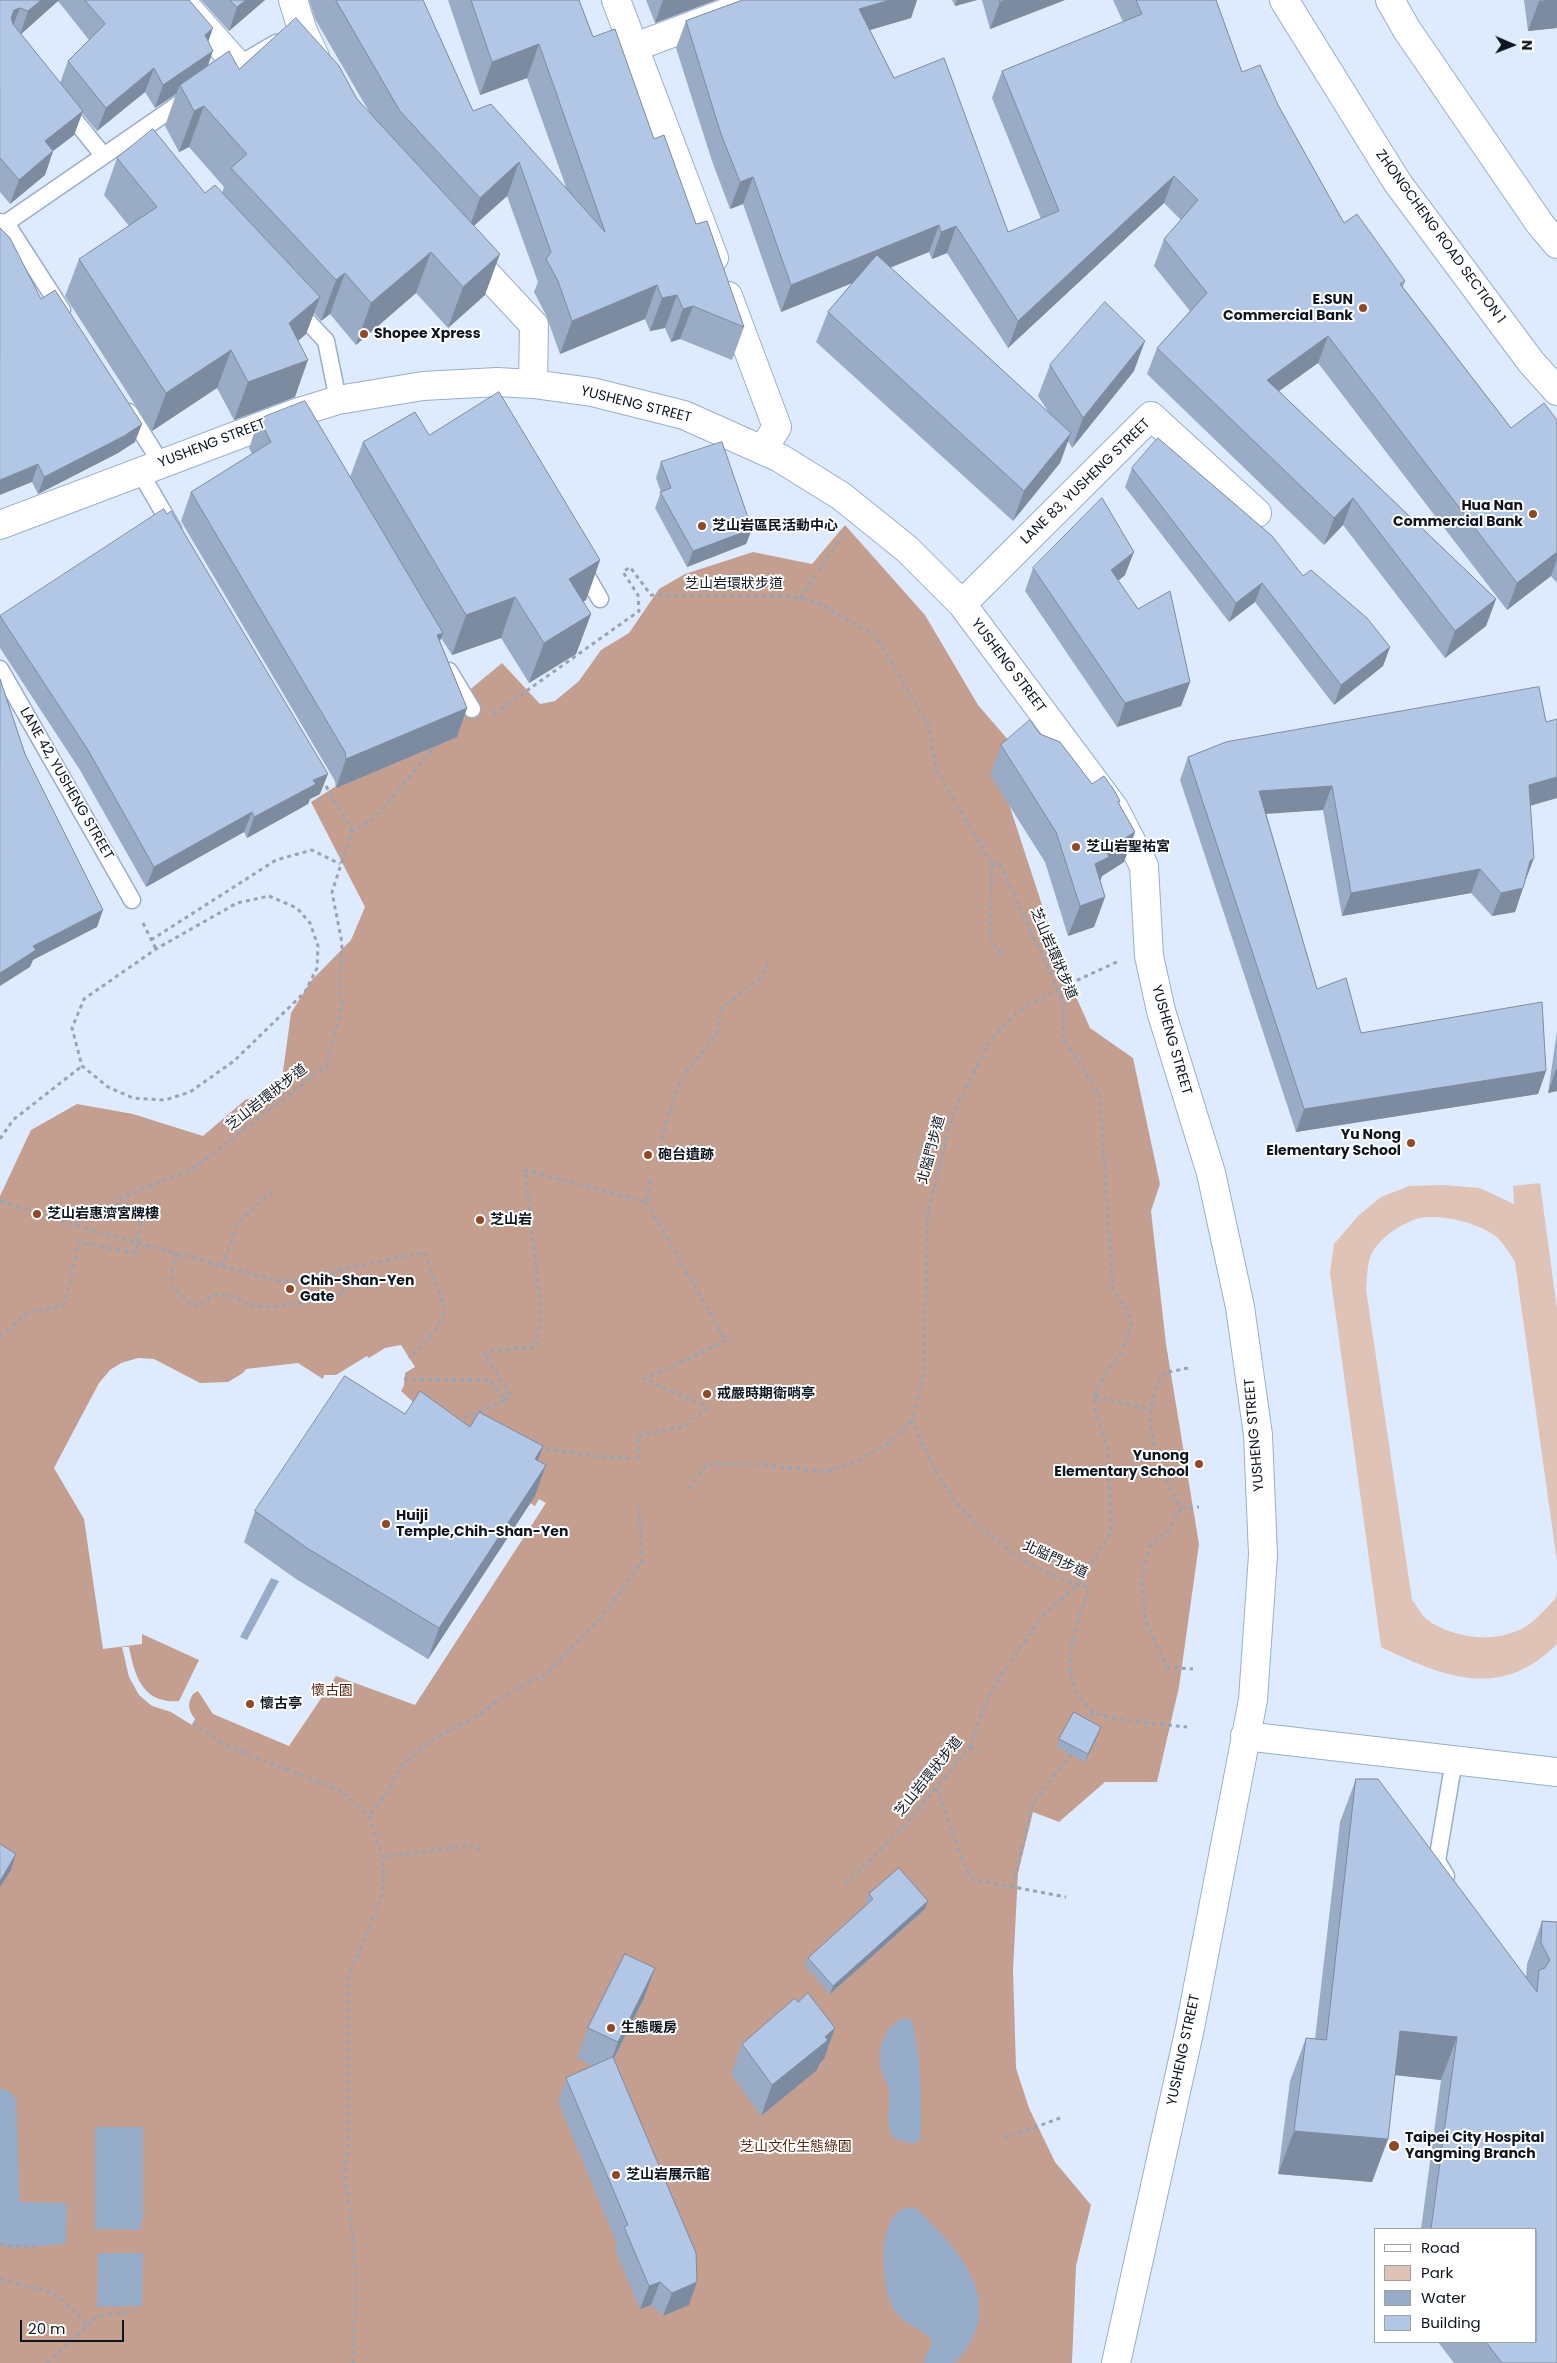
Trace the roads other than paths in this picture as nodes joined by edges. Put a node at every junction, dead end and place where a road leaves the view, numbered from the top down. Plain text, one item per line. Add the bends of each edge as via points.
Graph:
1 (180, 0) edge
2 (294, 0) edge
3 (616, 0) edge
4 (760, 0) edge
5 (1284, 0) edge
6 (1390, 0) edge
7 (302, 29) junction
8 (635, 47) junction
9 (237, 64) junction
10 (327, 80) edge
11 (54, 94) edge
12 (134, 134) junction
13 (103, 155) junction
14 (167, 170) edge
15 (3, 222) edge
16 (1552, 230) edge
17 (446, 231) edge
18 (286, 299) edge
19 (70, 322) edge
20 (533, 384) junction
21 (1557, 390) edge
22 (118, 397) edge
23 (338, 400) junction
24 (762, 449) junction
25 (151, 468) junction
26 (1257, 513) dead end
27 (0, 525) edge
28 (180, 540) edge
29 (572, 549) edge
30 (600, 599) edge
31 (962, 604) junction
32 (441, 659) edge
33 (0, 668) edge
34 (472, 709) dead end
35 (132, 900) dead end
36 (1245, 1736) junction
37 (1454, 1760) junction
38 (1557, 1772) edge
39 (1452, 1886) edge
40 (1116, 2363) edge

1 - 9 street
2 - 7 street
3 - 8 street
4 - 8 street
5 - 21 street, ZHONGCHENG ROAD SECTION 1 via 1397,182 1531,362
6 - 16 street via 1407,30
7 - 9 lane
7 - 10 street
8 - 24 street via 777,427
9 - 12 lane
11 - 13 lane
12 - 13 lane
12 - 14 lane
13 - 15 lane
15 - 19 lane
17 - 20 street via 534,325
18 - 23 lane via 326,341
20 - 23 street, YUSHENG STREET via 498,391 423,386
20 - 24 street, YUSHENG STREET via 592,392 684,415
22 - 25 lane
23 - 25 street, YUSHENG STREET via 301,422
24 - 31 street, YUSHENG STREET via 841,496 907,549
25 - 27 street, YUSHENG STREET
25 - 28 lane
26 - 31 street, LANE 83, YUSHENG STREET via 1151,416
29 - 30 lane
31 - 36 street, YUSHENG STREET via 1114,808 1144,866 1149,956 1161,1011 1211,1173 1240,1307 1258,1435 1263,1555 1253,1700
32 - 34 lane
33 - 35 lane, LANE 42, YUSHENG STREET
36 - 37 street
36 - 40 street, YUSHENG STREET via 1190,2028
37 - 38 street
37 - 39 lane via 1437,1861

